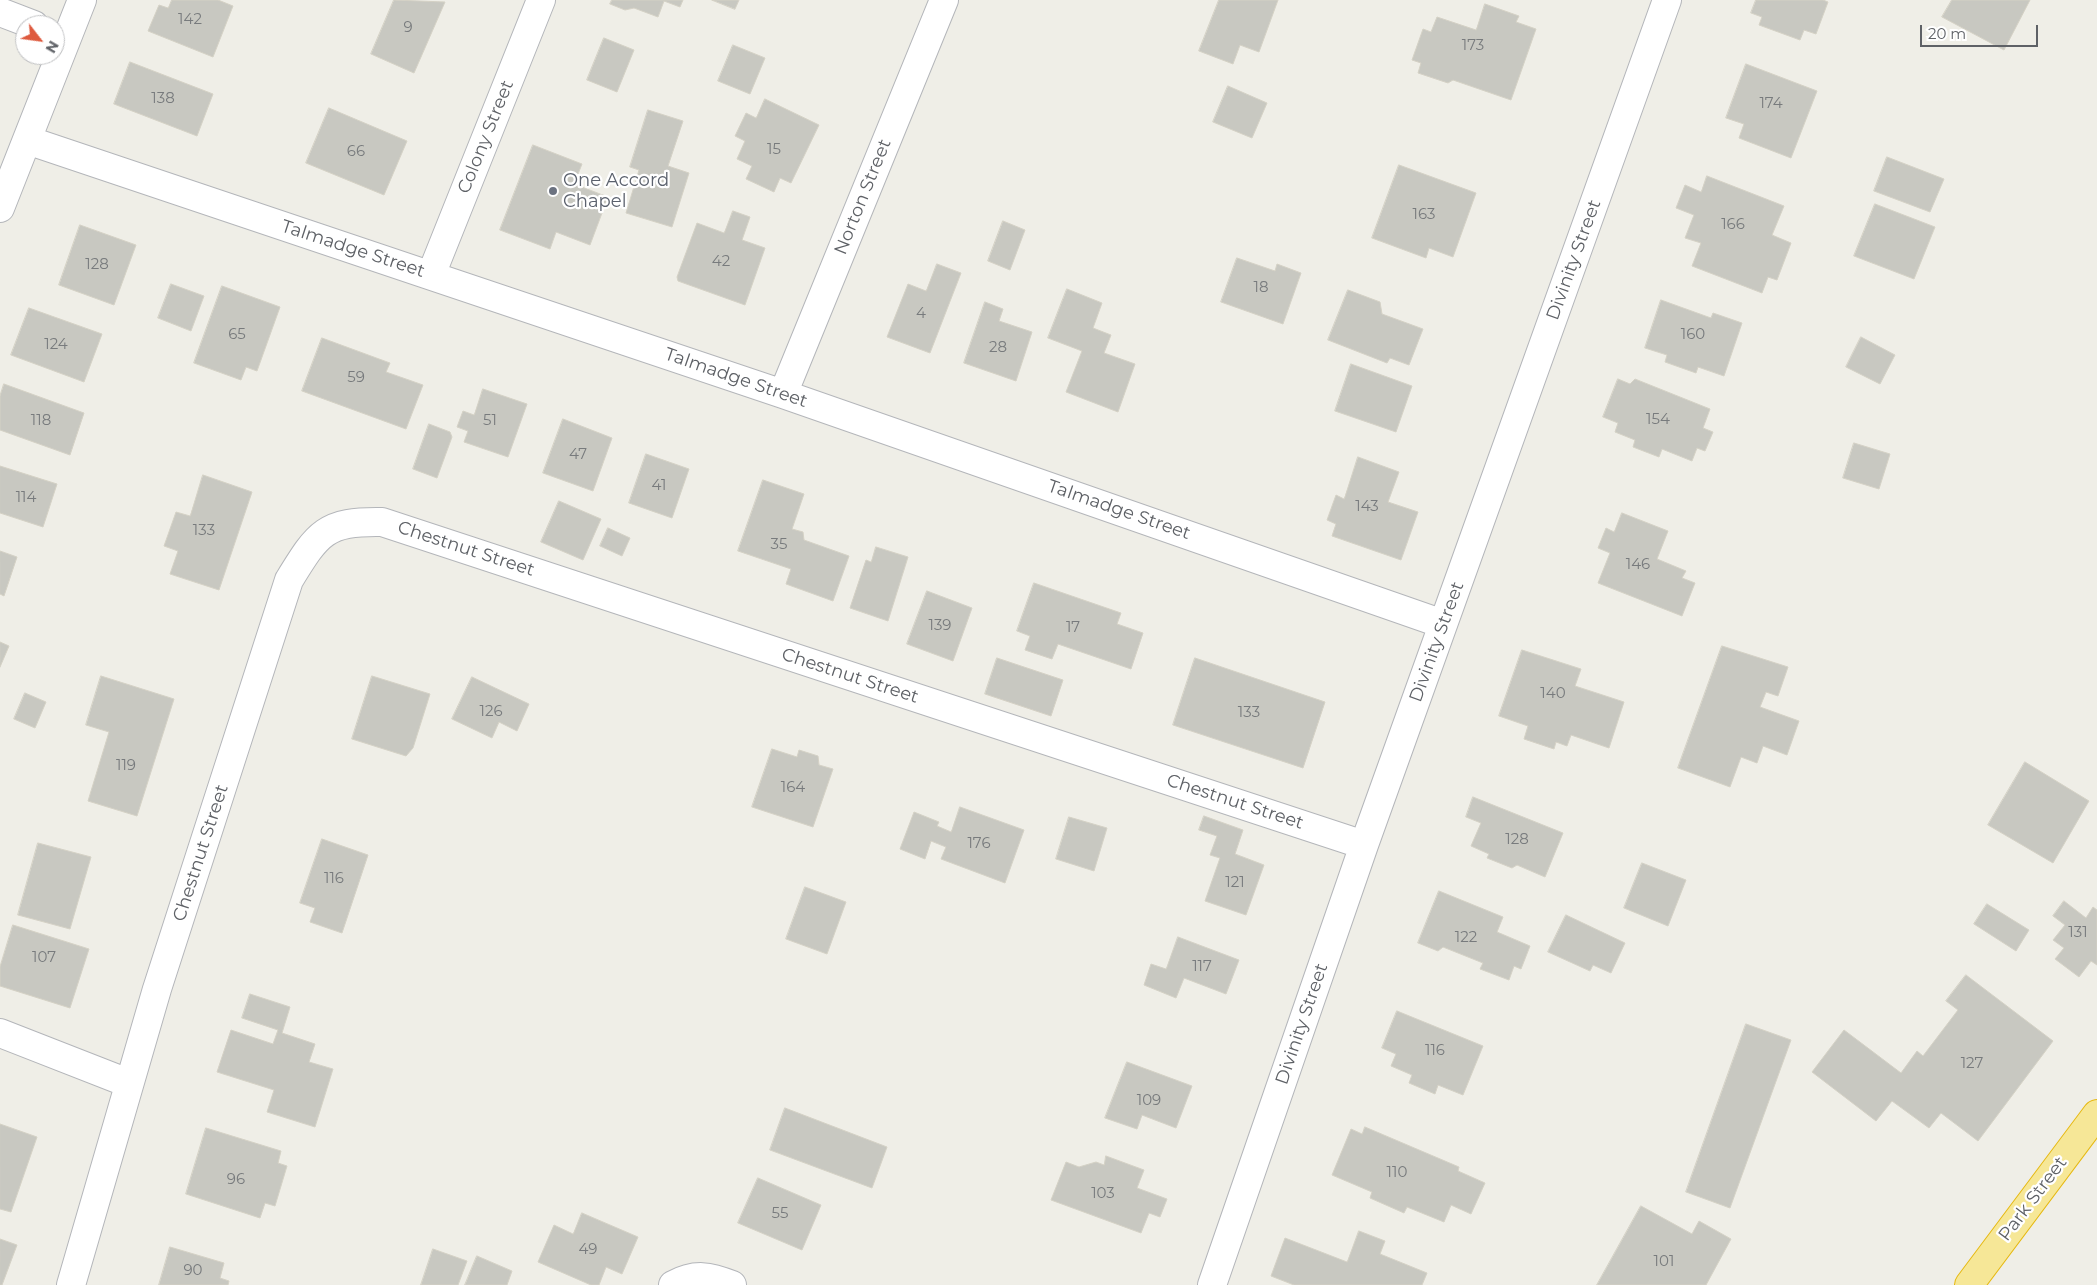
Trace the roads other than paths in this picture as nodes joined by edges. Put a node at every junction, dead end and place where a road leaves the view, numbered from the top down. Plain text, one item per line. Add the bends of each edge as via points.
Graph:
1 (82, 0) edge
2 (541, 0) edge
3 (944, 0) edge
4 (1667, 0) edge
5 (0, 12) edge
6 (15, 18) edge
7 (65, 29) edge
8 (52, 65) edge
9 (27, 140) junction
10 (0, 208) edge
11 (431, 275) junction
12 (782, 394) junction
13 (1443, 624) junction
14 (1364, 845) junction
15 (0, 1033) edge
16 (128, 1083) junction
17 (2097, 1114) edge
18 (71, 1285) edge
19 (673, 1285) edge
20 (732, 1285) edge
21 (1212, 1285) edge
22 (1969, 1285) edge

1 - 7 street
2 - 11 street, Colony Street
3 - 12 street, Norton Street
4 - 13 street, Divinity Street
5 - 6 street
8 - 9 street
9 - 10 street
9 - 11 street, Talmadge Street
11 - 12 street, Talmadge Street
12 - 13 street, Talmadge Street
13 - 14 street, Divinity Street
14 - 16 street, Chestnut Street via 382,522 332,527 309,547 289,580
14 - 21 street, Divinity Street
15 - 16 street
16 - 18 street, Chestnut Street
17 - 22 highway, Park Street
19 - 20 street via 685,1278 702,1275

